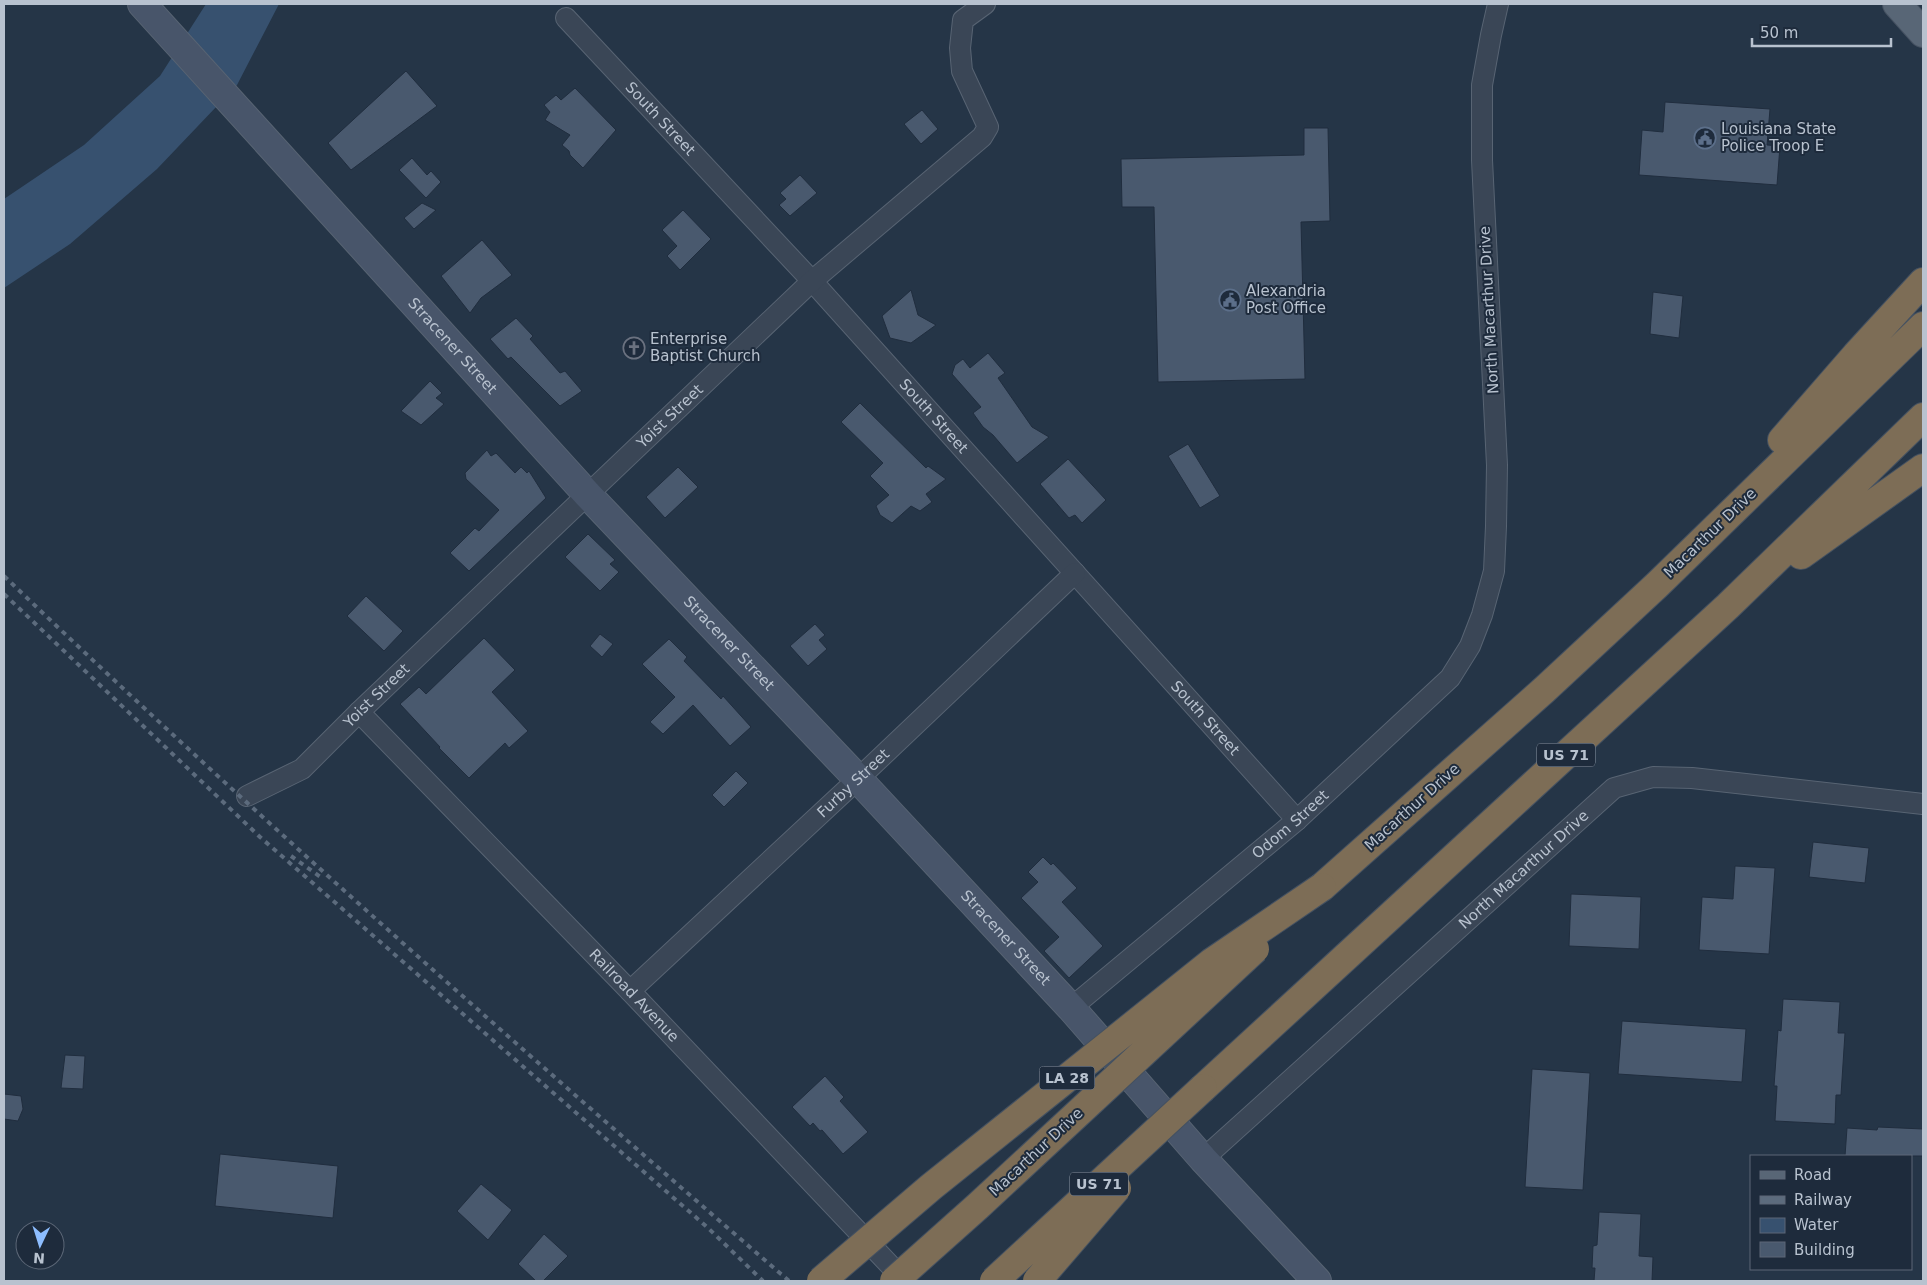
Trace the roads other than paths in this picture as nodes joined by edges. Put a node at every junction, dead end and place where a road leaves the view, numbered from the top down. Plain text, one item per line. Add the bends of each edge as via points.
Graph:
1 (985, 4) edge
2 (1498, 4) edge
3 (1897, 4) edge
4 (143, 5) edge
5 (566, 18) dead end
6 (1923, 33) edge
7 (812, 281) junction
8 (1923, 282) edge
9 (1923, 326) edge
10 (1923, 417) edge
11 (1923, 468) edge
12 (587, 494) junction
13 (1075, 572) junction
14 (1656, 585) junction
15 (1728, 606) junction
16 (1482, 616) joint
17 (359, 712) junction
18 (858, 779) junction
19 (247, 796) dead end
20 (1923, 804) edge
21 (1297, 820) junction
22 (1322, 887) junction
23 (630, 990) junction
24 (1071, 1008) junction
25 (1203, 1088) junction
26 (1203, 1159) junction
27 (820, 1281) edge
28 (894, 1281) edge
29 (906, 1281) edge
30 (994, 1281) edge
31 (1037, 1281) edge
32 (1317, 1281) edge

1 - 7 street, Yoist Street via 963,20 960,48 962,71 988,127 982,137
2 - 16 street, North Macarthur Drive via 1482,85 1482,160 1497,465 1494,571
3 - 6 main road
4 - 12 street, Stracener Street
5 - 7 street, South Street
7 - 12 street, Yoist Street
7 - 13 street, South Street
8 - 14 highway
9 - 14 highway, Macarthur Drive
10 - 15 highway, US 71
11 - 15 highway
12 - 17 street, Yoist Street
12 - 18 street, Stracener Street
13 - 18 street, Furby Street
13 - 21 street, South Street
14 - 22 highway, Macarthur Drive via 1544,690
15 - 25 highway, US 71
16 - 21 street, Odom Street via 1470,646 1450,678
17 - 19 street, Yoist Street via 302,769
17 - 23 street, Railroad Avenue
18 - 23 street, Furby Street
18 - 24 street, Stracener Street
20 - 26 street, North Macarthur Drive via 1692,778 1653,777 1614,788
21 - 24 street, Odom Street
22 - 27 highway, LA 28, bridge via 1212,962
22 - 28 highway, Macarthur Drive, bridge
23 - 29 street, Railroad Avenue
24 - 26 street, Stracener Street
25 - 30 highway, US 71, bridge
25 - 31 highway, bridge
26 - 32 street, Stracener Street

